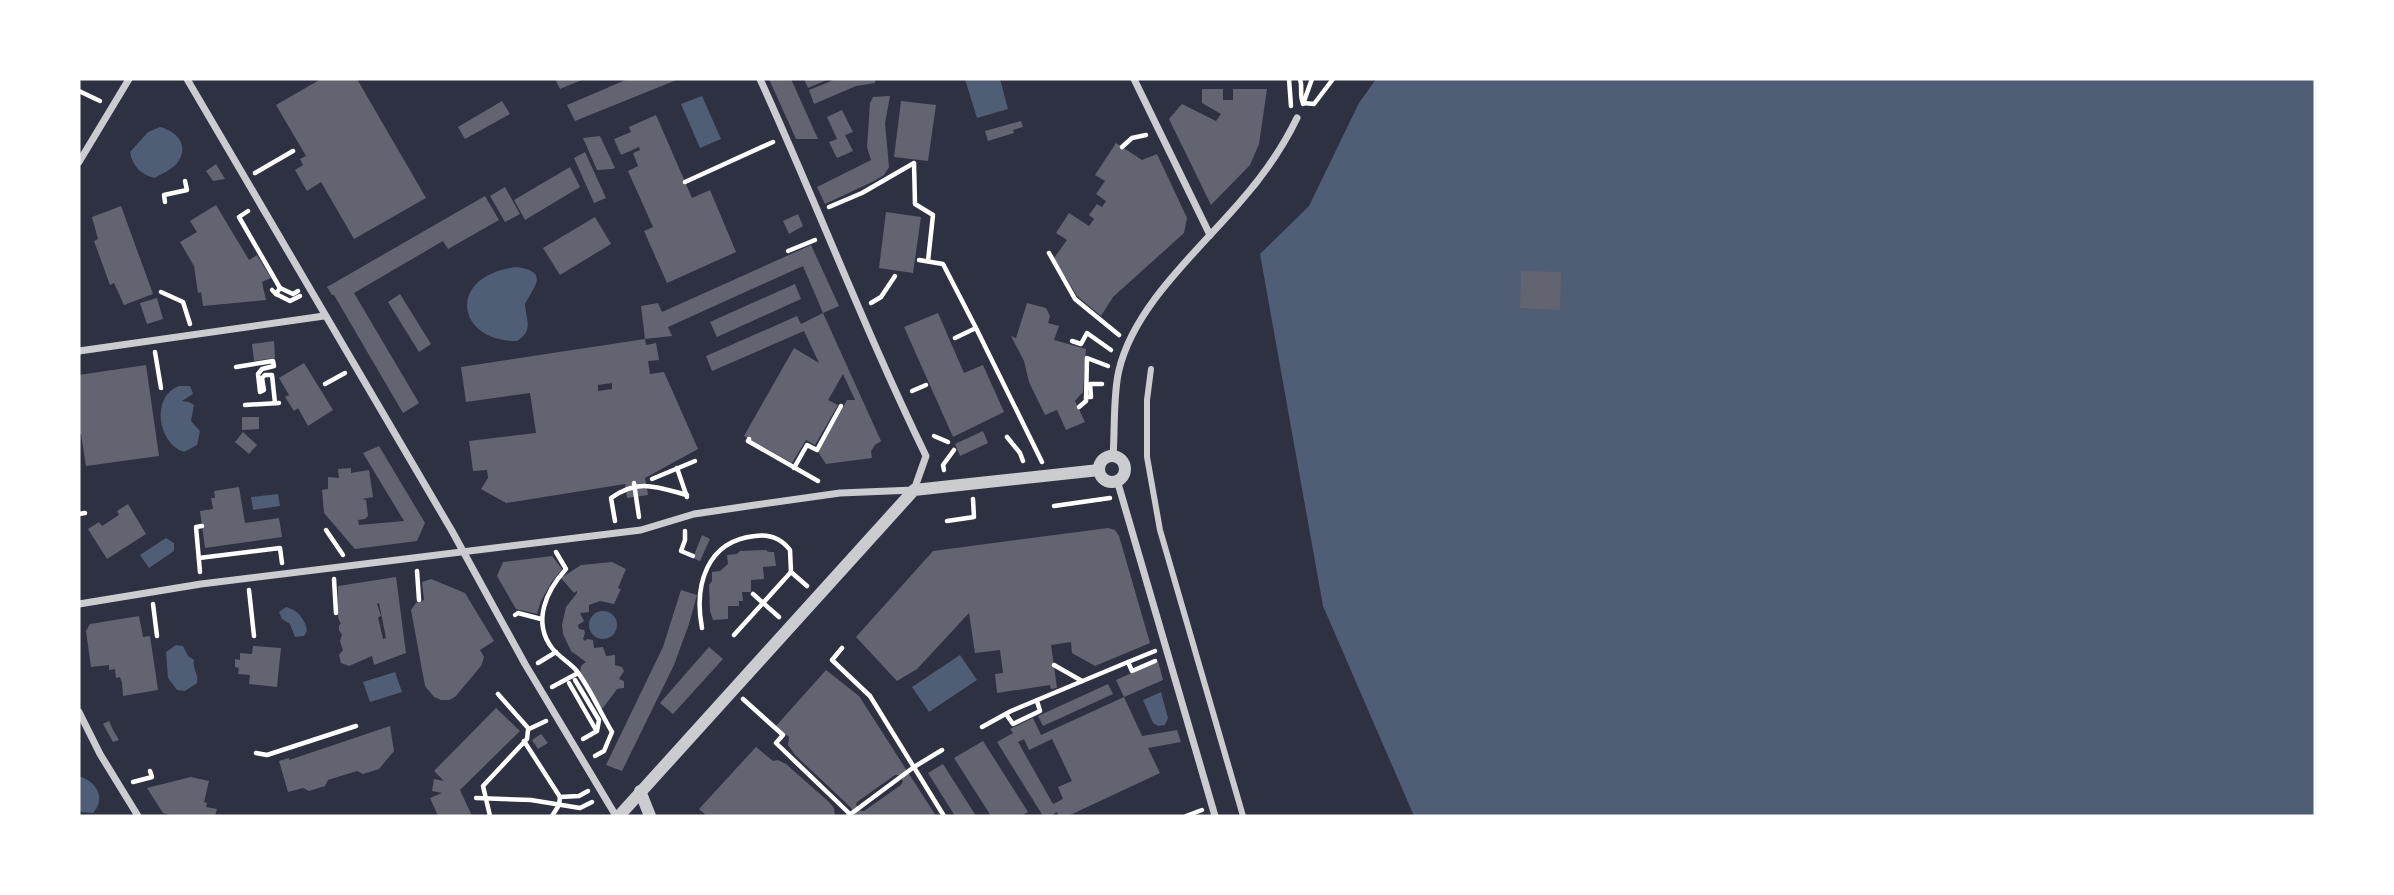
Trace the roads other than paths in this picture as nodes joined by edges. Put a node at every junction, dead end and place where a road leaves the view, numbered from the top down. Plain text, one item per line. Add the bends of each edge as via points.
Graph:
1 (129, 79) edge
2 (187, 79) edge
3 (760, 79) edge
4 (1134, 79) edge
5 (1297, 118) road end
6 (79, 162) edge
7 (1210, 235) junction
8 (324, 316) junction
9 (79, 351) edge
10 (1151, 369) dead end
11 (1113, 456) junction
12 (1099, 470) junction
13 (1117, 481) junction
14 (914, 490) junction
15 (463, 551) junction
16 (79, 604) edge
17 (79, 712) edge
18 (640, 791) junction
19 (138, 816) edge
20 (617, 816) edge
21 (650, 816) edge
22 (1215, 816) edge
23 (1243, 816) edge

1 - 6 street
2 - 8 street
3 - 14 street via 926,456
4 - 7 street
5 - 7 street via 1274,160
7 - 11 street via 1163,287 1128,342 1117,384
8 - 9 street
8 - 15 street
10 - 23 street via 1147,457 1160,530
11 - 12 street via 1103,459
11 - 13 street via 1125,469
12 - 13 street via 1108,481
12 - 14 street
13 - 22 street
14 - 15 street via 840,493 706,512 640,530
14 - 18 street
15 - 16 street
15 - 20 street
17 - 19 street
18 - 20 street
18 - 21 street

